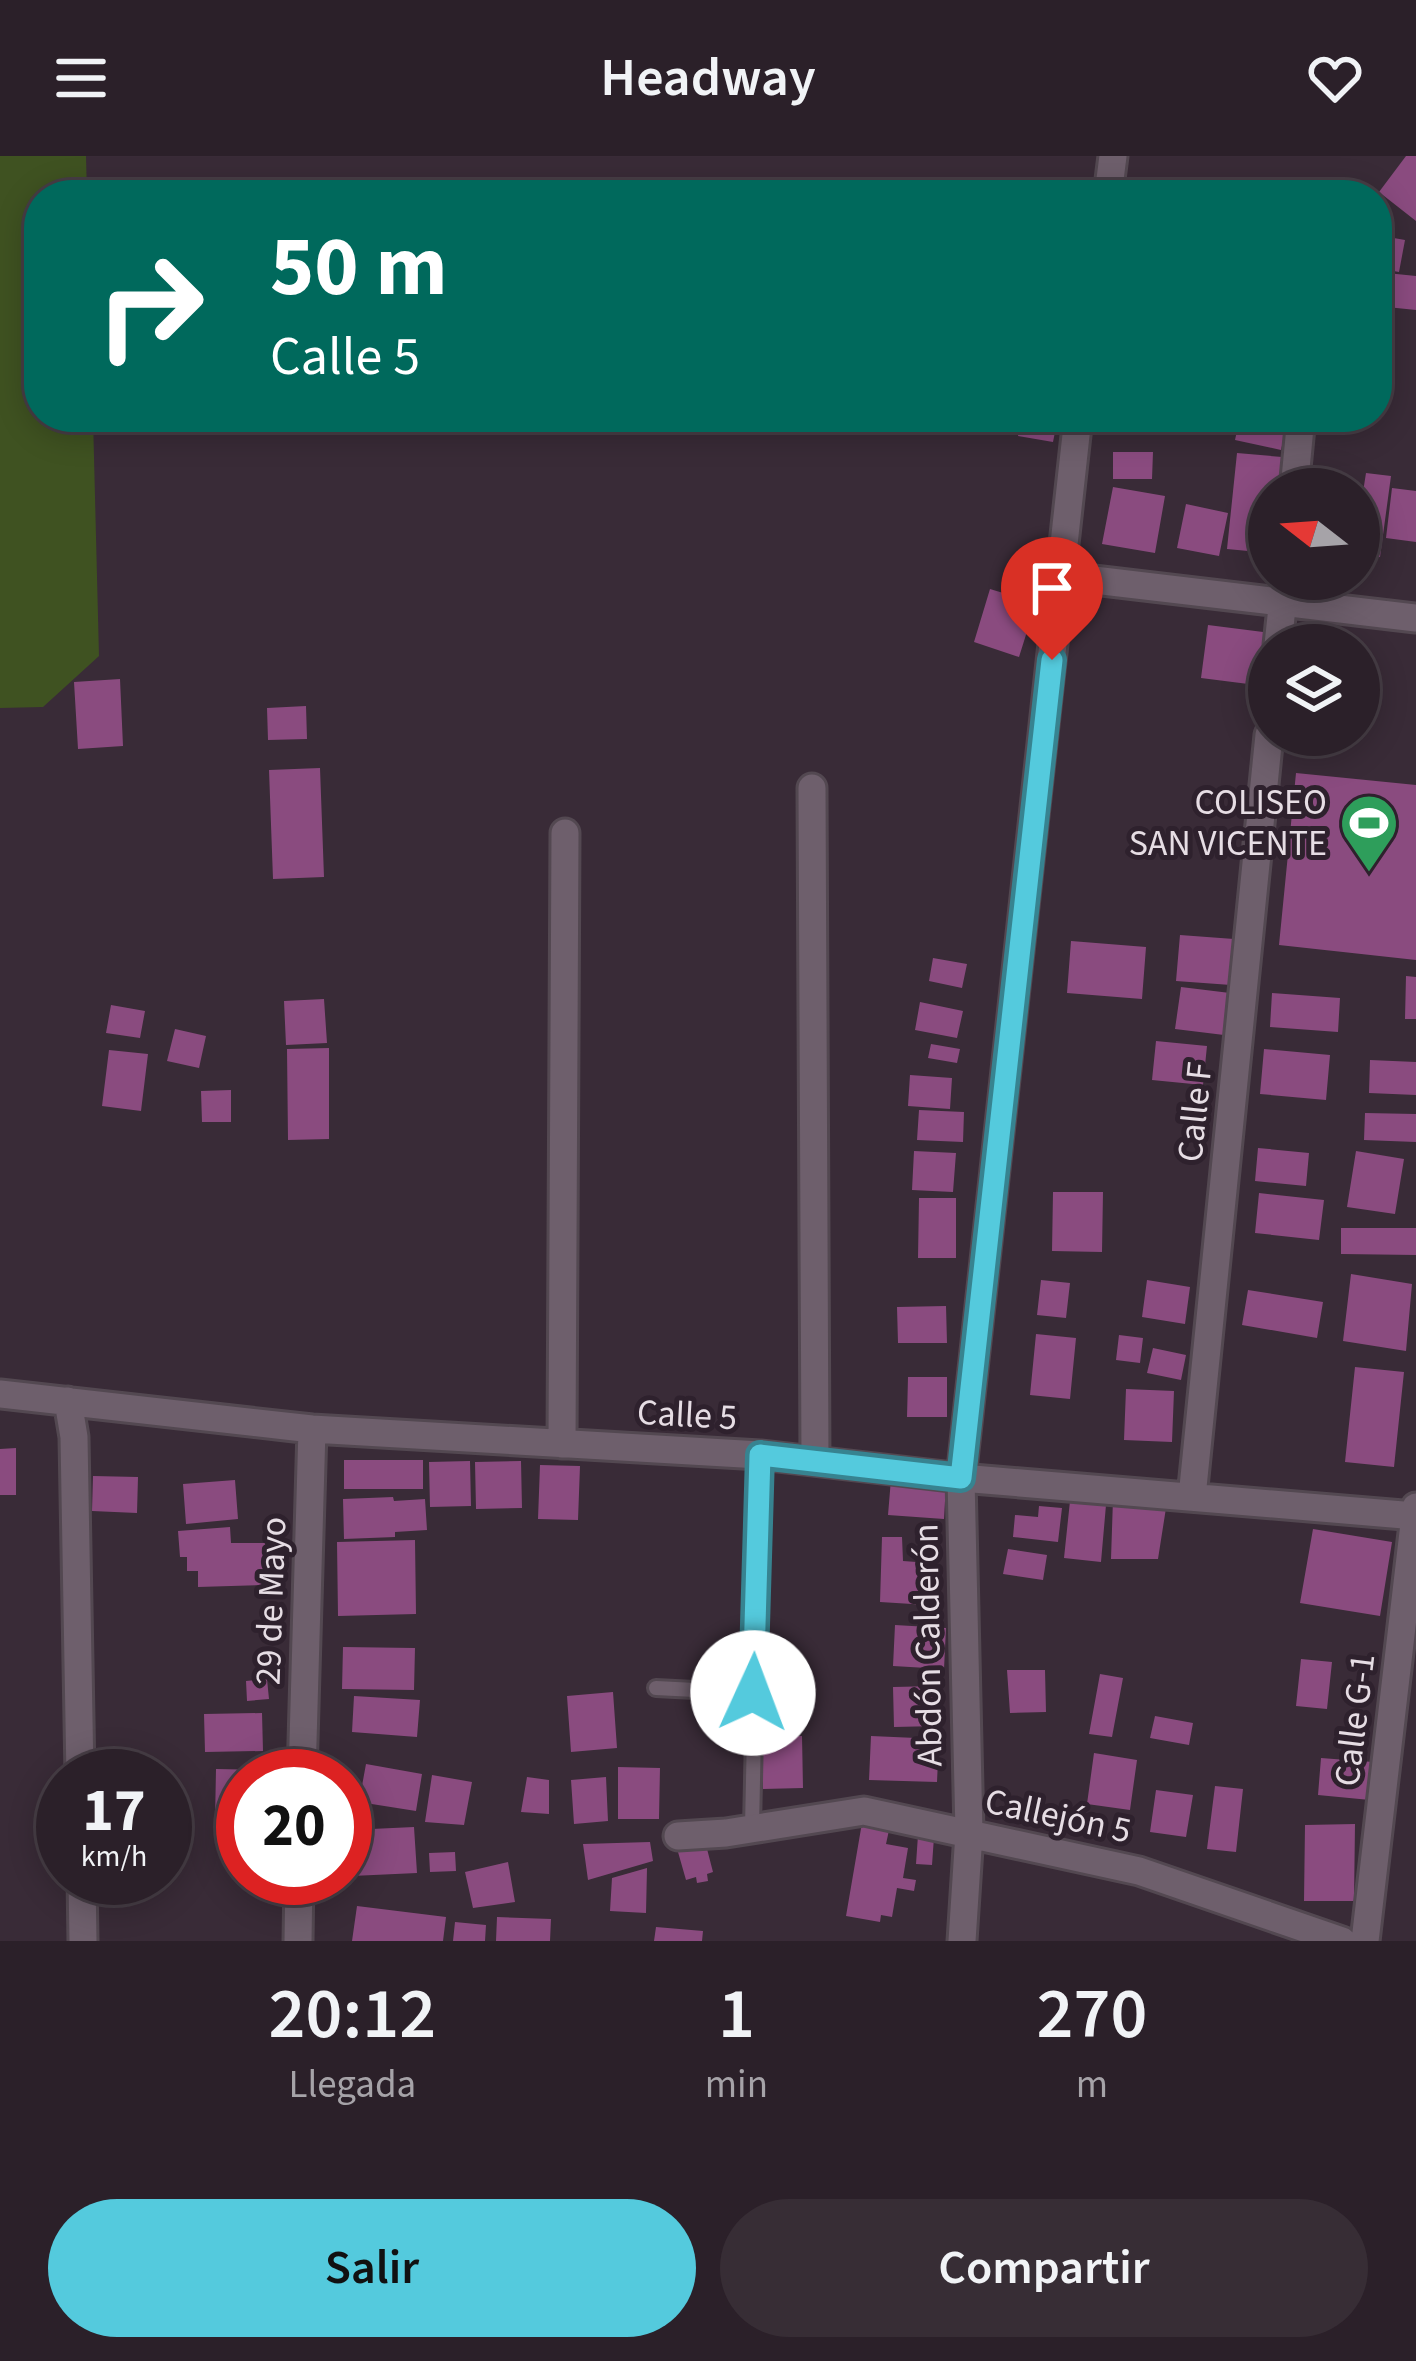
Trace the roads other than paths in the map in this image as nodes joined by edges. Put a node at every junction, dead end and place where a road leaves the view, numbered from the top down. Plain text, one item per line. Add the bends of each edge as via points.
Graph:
1 (1076, 432) edge
2 (1300, 432) edge
3 (1296, 468) edge
4 (1060, 576) junction
5 (1248, 589) edge
6 (1325, 600) edge
7 (1416, 618) edge
8 (1267, 756) edge
9 (812, 788) dead end
10 (565, 833) dead end
11 (0, 1394) edge
12 (68, 1401) junction
13 (312, 1429) junction
14 (562, 1444) junction
15 (760, 1455) junction
16 (814, 1461) junction
17 (961, 1478) junction
18 (1192, 1497) junction
19 (1416, 1513) edge
20 (656, 1688) dead end
21 (753, 1693) junction
22 (80, 1749) edge
23 (303, 1749) edge
24 (752, 1827) junction
25 (969, 1833) junction
26 (678, 1836) dead end
27 (82, 1905) edge
28 (299, 1905) edge
29 (83, 1941) edge
30 (298, 1941) edge
31 (962, 1941) edge
32 (1342, 1941) edge
33 (1365, 1941) edge

1 - 4 street, Abdón Calderón
2 - 3 street
4 - 5 street
4 - 17 street, Abdón Calderón
6 - 7 street
8 - 18 street, Calle F
9 - 16 street
10 - 14 street
11 - 12 street, Calle 5
12 - 13 street, Calle 5
12 - 22 street
13 - 14 street, Calle 5
13 - 23 street, 29 de Mayo
14 - 15 street, Calle 5
15 - 16 street, Calle 5
15 - 21 lane
16 - 17 street, Calle 5
17 - 18 street, Calle 5
17 - 25 street, Abdón Calderón
18 - 19 street, Calle 5
19 - 33 street, Calle G-1
20 - 21 lane
21 - 24 lane
24 - 25 street, Callejón 5 via 864,1811
24 - 26 street, Callejón 5
25 - 31 street, Abdón Calderón
25 - 32 street, Callejón 5 via 1139,1871
27 - 29 street
28 - 30 street

